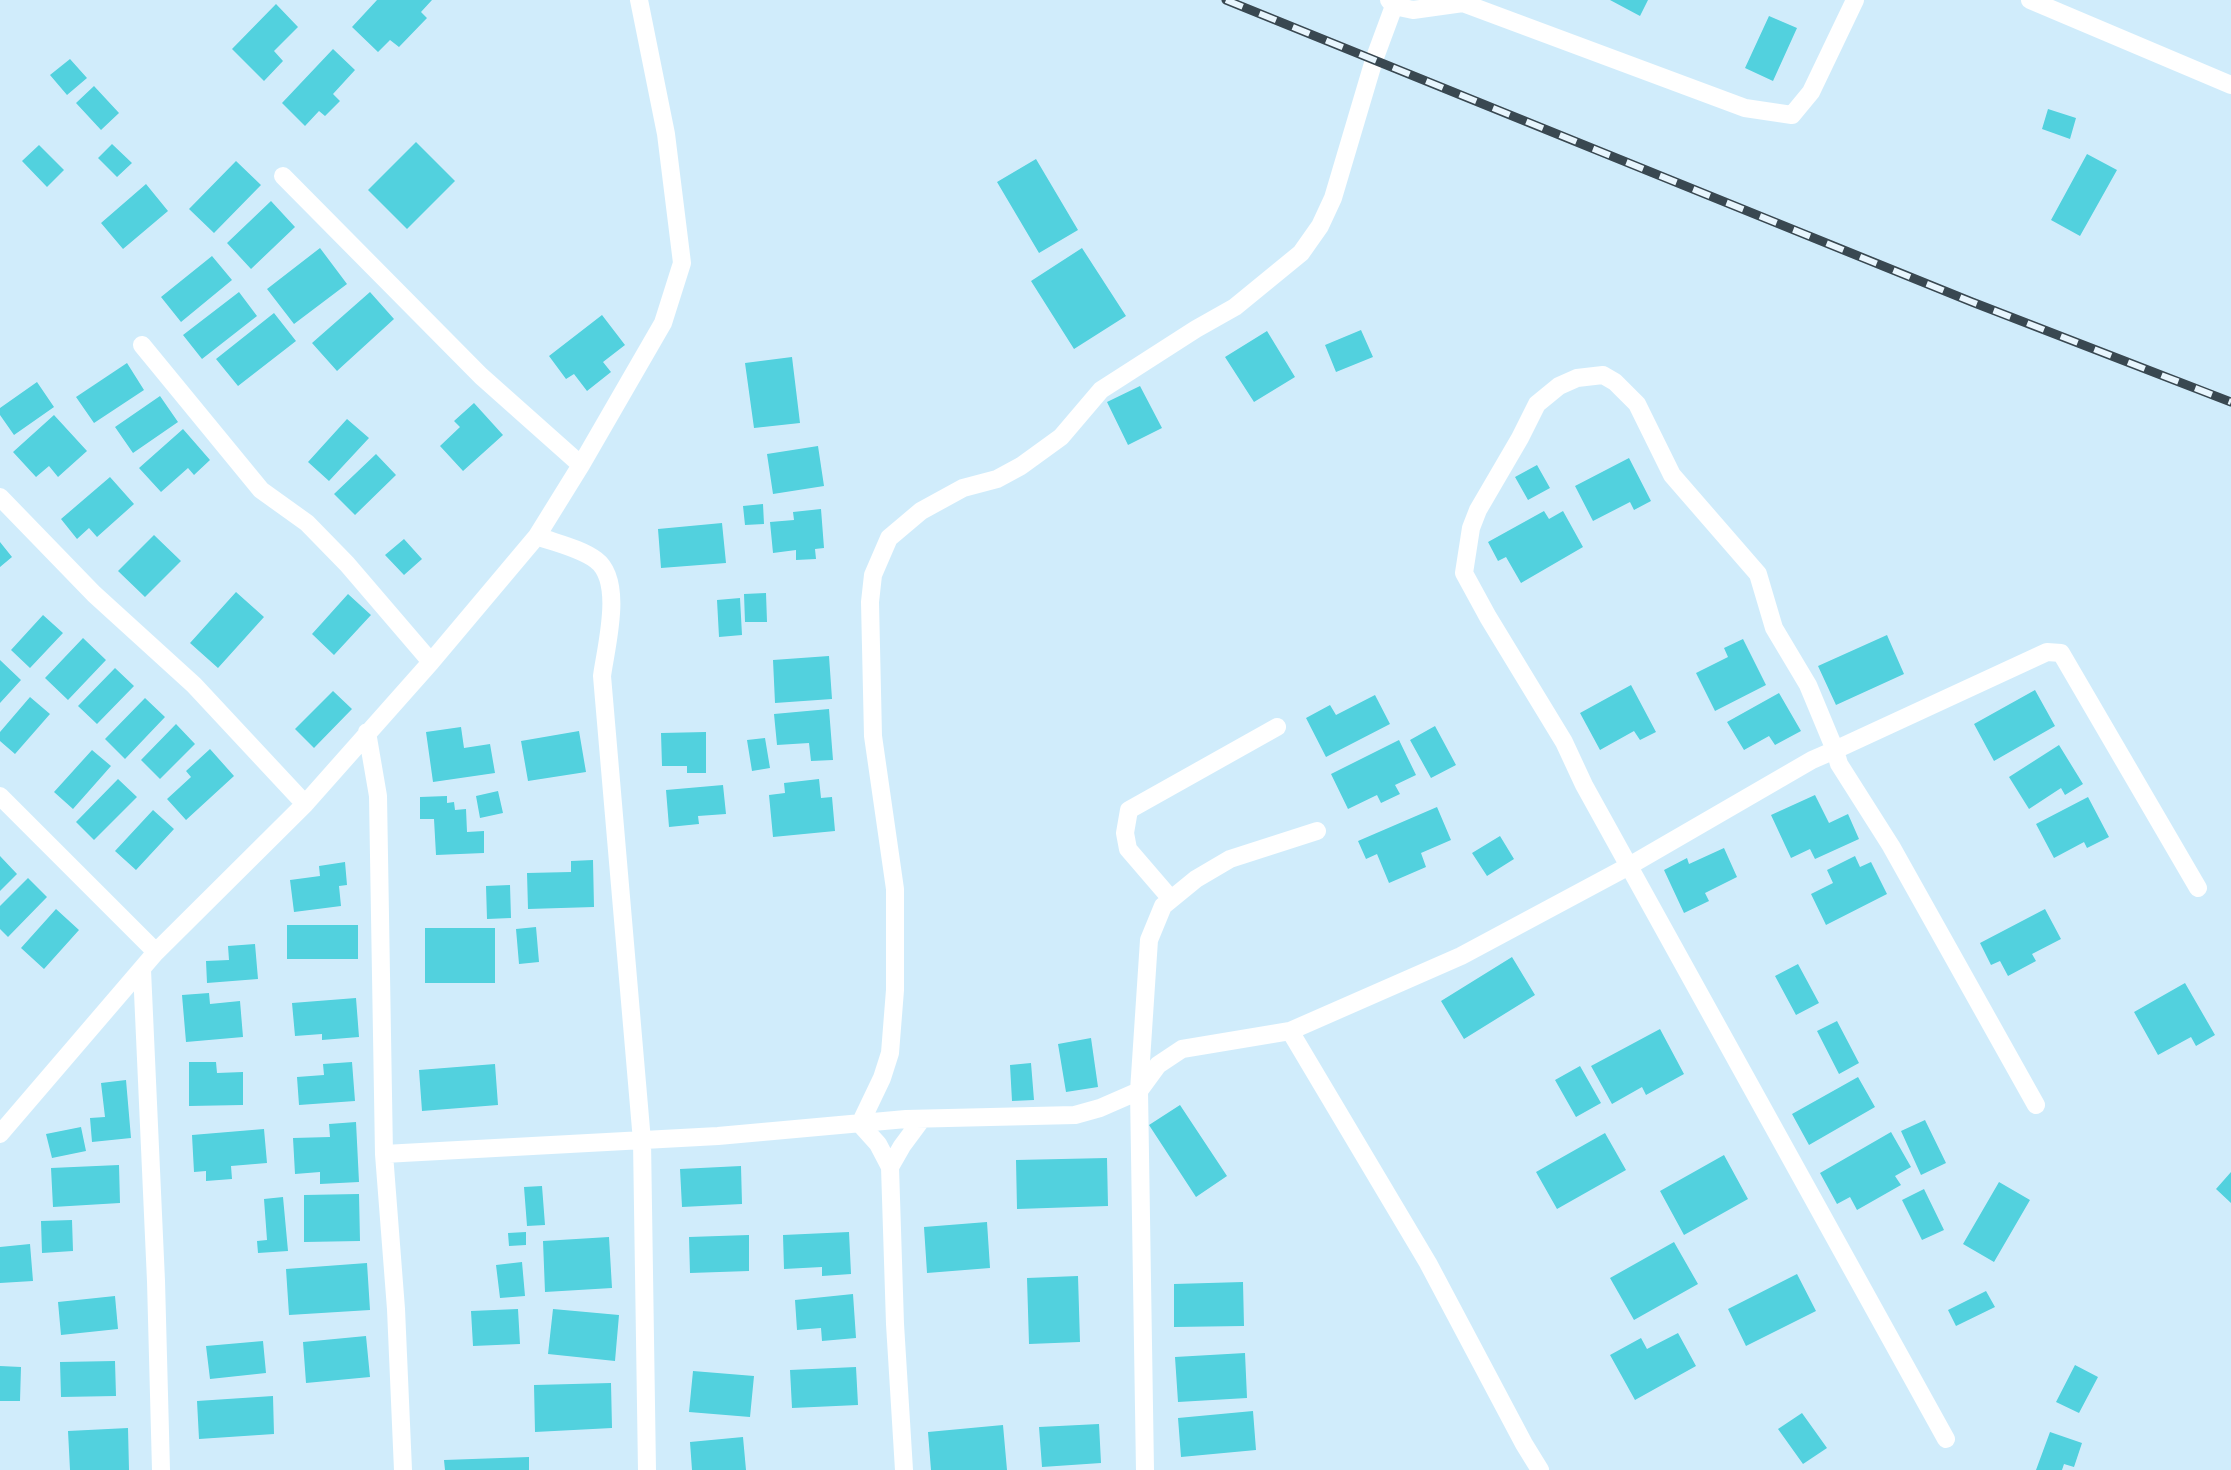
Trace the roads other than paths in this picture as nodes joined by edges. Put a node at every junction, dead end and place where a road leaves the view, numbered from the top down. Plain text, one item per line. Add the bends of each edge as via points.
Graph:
1 (639, 0) edge
2 (1855, 0) edge
3 (2030, 0) edge
4 (1392, 3) edge
5 (2231, 85) edge
6 (283, 176) dead end
7 (142, 345) dead end
8 (581, 465) junction
9 (0, 497) edge
10 (537, 536) junction
11 (431, 662) junction
12 (1277, 727) dead end
13 (367, 732) junction
14 (1835, 750) junction
15 (0, 796) edge
16 (305, 804) junction
17 (1317, 831) dead end
18 (1629, 866) junction
19 (2198, 888) dead end
20 (1171, 899) junction
21 (156, 952) junction
22 (142, 970) junction
23 (1290, 1031) junction
24 (1139, 1091) junction
25 (2036, 1105) dead end
26 (922, 1119) junction
27 (3, 1124) edge
28 (860, 1124) junction
29 (642, 1141) junction
30 (384, 1154) junction
31 (890, 1167) junction
32 (1946, 1439) dead end
33 (161, 1470) edge
34 (403, 1470) edge
35 (647, 1470) edge
36 (904, 1470) edge
37 (1145, 1470) edge
38 (1540, 1470) edge

1 - 8 street via 666,134 682,263 663,323
2 - 4 street via 1811,92 1792,115 1745,108 1463,3 1413,10
3 - 5 street
4 - 28 street via 1333,198 1301,253 1235,307 1101,390 1061,437 1021,466 963,488 921,511 889,538 873,575 870,602 873,736 895,889 895,990 890,1053
6 - 8 street via 481,376
7 - 11 street via 261,490 307,523
8 - 10 street
9 - 16 street via 94,594 194,685
10 - 11 street
10 - 29 street via 593,558 604,567 611,594 602,676
11 - 13 street
12 - 20 street via 1129,810 1128,849
13 - 16 street
13 - 30 street via 378,796
14 - 18 street
14 - 18 street via 1808,685 1774,628 1758,574 1672,475 1637,404 1603,375 1559,386 1537,404 1478,510 1464,573 1564,742
14 - 19 street via 2047,652 2061,653
14 - 25 street
15 - 21 street
16 - 21 street
17 - 20 street via 1230,859
18 - 23 street via 1461,956
18 - 32 street
20 - 24 street via 1149,940
21 - 22 street
22 - 27 street
22 - 33 street
23 - 24 street via 1182,1049 1158,1065
23 - 38 street via 1428,1263
24 - 26 street via 1075,1115
24 - 37 street
26 - 28 street
26 - 31 street
28 - 29 street
28 - 31 street
29 - 30 street
29 - 35 street
30 - 34 street
31 - 36 street

